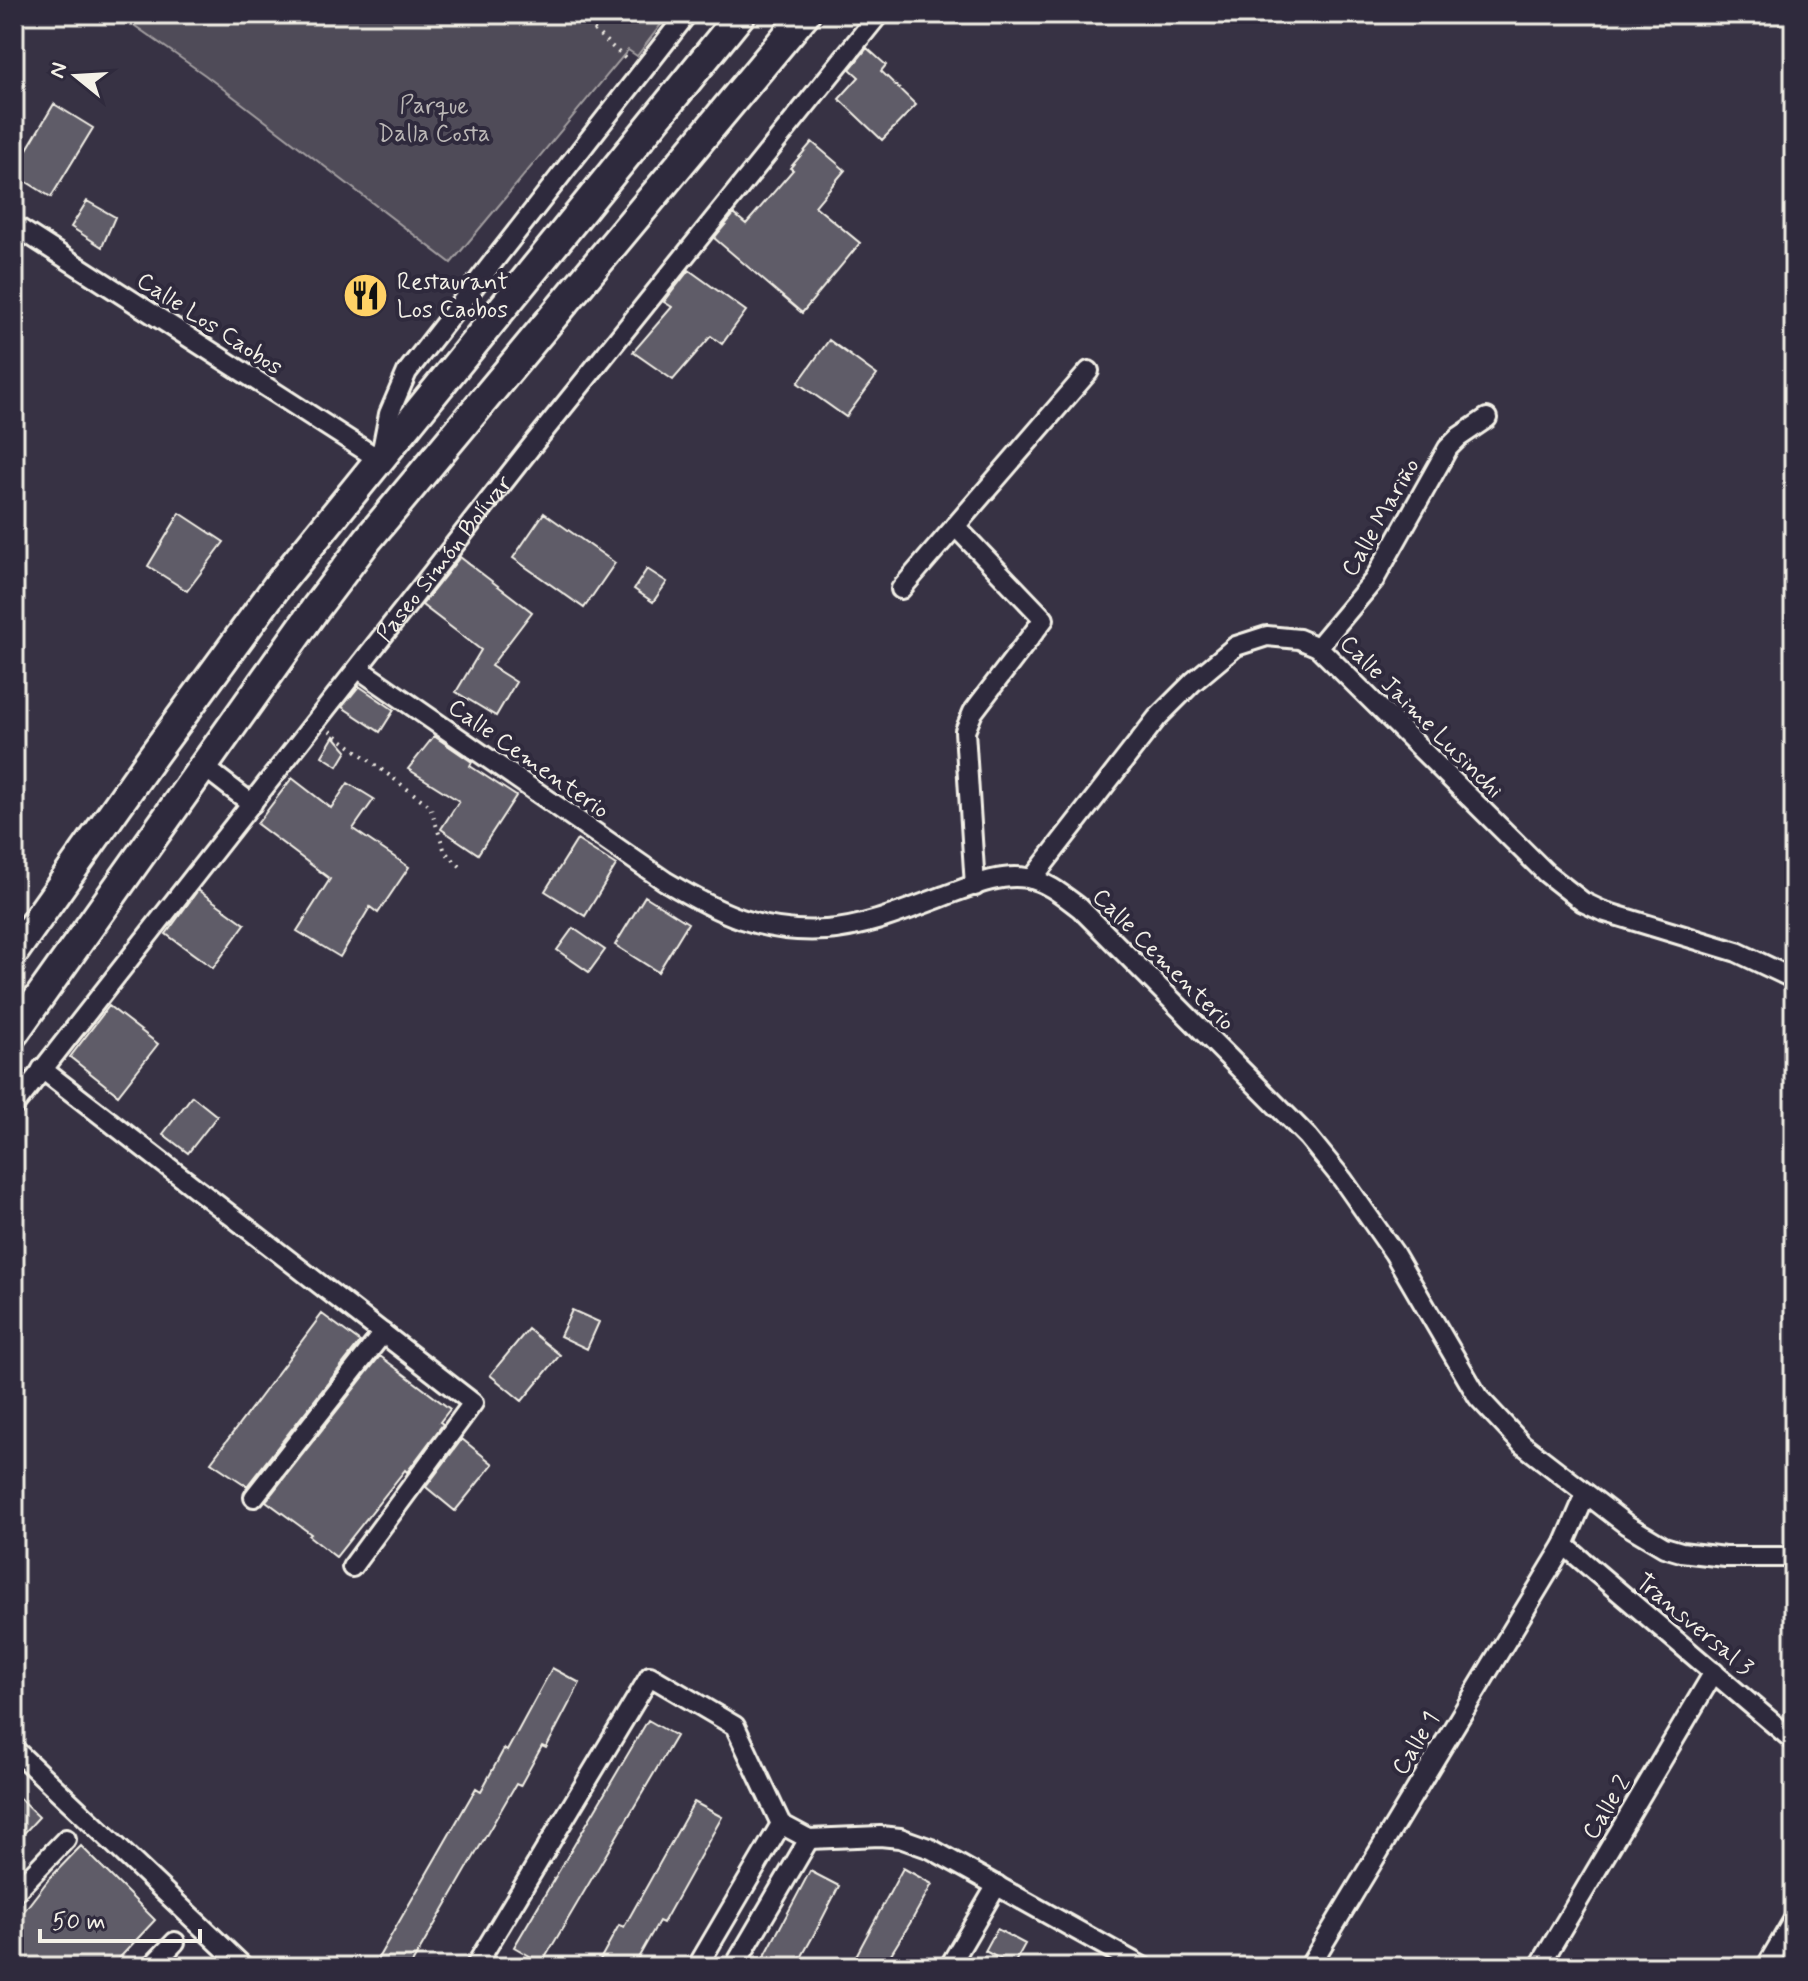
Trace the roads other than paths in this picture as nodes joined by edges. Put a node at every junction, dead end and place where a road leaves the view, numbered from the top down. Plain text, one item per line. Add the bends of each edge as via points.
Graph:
1 (687, 14) edge
2 (741, 14) edge
3 (805, 14) edge
4 (879, 14) edge
5 (14, 225) edge
6 (1089, 371) dead end
7 (1487, 418) dead end
8 (380, 460) junction
9 (415, 481) junction
10 (955, 526) junction
11 (901, 589) dead end
12 (1318, 647) junction
13 (359, 669) junction
14 (203, 766) junction
15 (252, 804) junction
16 (1032, 879) junction
17 (975, 886) junction
18 (14, 952) edge
19 (1794, 979) edge
20 (14, 1033) edge
21 (42, 1069) junction
22 (14, 1106) edge
23 (383, 1333) junction
24 (1586, 1494) junction
25 (254, 1497) dead end
26 (1564, 1545) junction
27 (1794, 1557) edge
28 (352, 1567) dead end
29 (1714, 1672) junction
30 (1794, 1741) edge
31 (14, 1749) edge
32 (781, 1824) junction
33 (66, 1839) dead end
34 (809, 1839) junction
35 (997, 1885) junction
36 (14, 1893) edge
37 (1794, 1919) edge
38 (175, 1942) dead end
39 (151, 1967) edge
40 (244, 1967) edge
41 (475, 1967) edge
42 (697, 1967) edge
43 (734, 1967) edge
44 (949, 1967) edge
45 (1143, 1967) edge
46 (1309, 1967) edge
47 (1539, 1967) edge
48 (1766, 1967) edge

1 - 8 street via 407,372 389,414
2 - 8 main road
3 - 9 main road
4 - 13 street, Paseo Simón Bolívar
5 - 8 street, Calle Los Caobos
6 - 10 street
7 - 12 street, Calle Mariño via 1448,448 1374,580
8 - 9 main road
8 - 18 main road via 277,586
9 - 14 main road
10 - 11 street
10 - 17 street via 1044,619 973,712 965,731
12 - 16 street, Calle Jaime Lusinchi via 1267,636 1236,646 1157,718
12 - 19 street, Calle Jaime Lusinchi via 1572,895 1602,911 1737,952
13 - 15 street, Paseo Simón Bolívar
13 - 17 street, Calle Cementerio via 665,881 731,918 771,928 827,930 878,921
14 - 15 street
14 - 20 main road
15 - 21 street, Paseo Simón Bolívar
16 - 17 street, Calle Cementerio via 1012,877
16 - 24 street, Calle Cementerio via 1080,908 1308,1137 1394,1253 1478,1397 1522,1444
21 - 22 street, Paseo Simón Bolívar
21 - 23 street
23 - 25 street
23 - 28 street via 473,1403
24 - 26 street, Calle 1
24 - 27 street, Calle Cementerio via 1647,1538 1681,1552
26 - 29 street, Transversal 3
26 - 46 street, Calle 1
29 - 30 street, Transversal 3
29 - 47 street, Calle 2
31 - 40 street
32 - 34 street
32 - 41 street via 735,1726 650,1676
32 - 42 street
33 - 36 street
34 - 35 street via 900,1838
34 - 43 street
35 - 44 street
35 - 45 street
37 - 48 street
38 - 39 street

